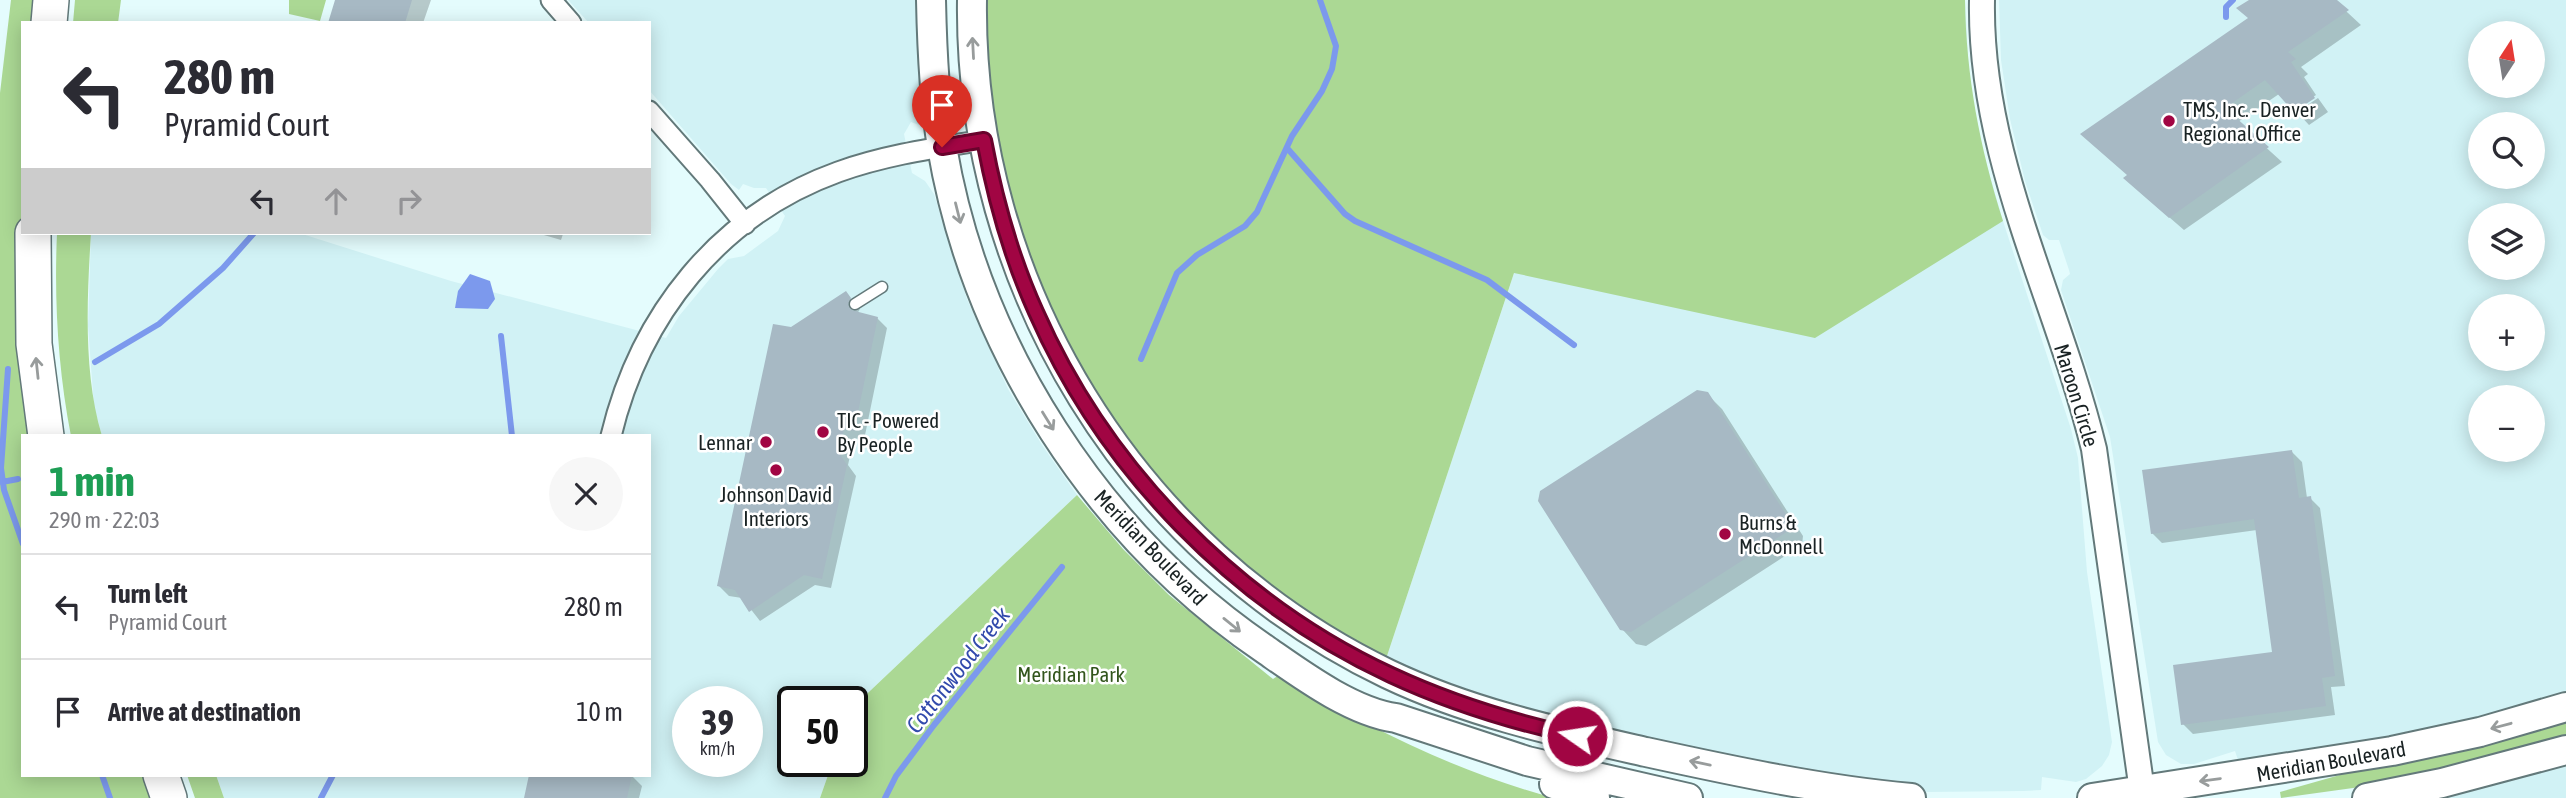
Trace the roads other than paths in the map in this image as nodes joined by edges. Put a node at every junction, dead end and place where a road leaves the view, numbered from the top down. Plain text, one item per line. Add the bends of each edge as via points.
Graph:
1 (51, 0) edge
2 (551, 0) edge
3 (931, 0) edge
4 (972, 0) edge
5 (1982, 0) edge
6 (49, 21) edge
7 (569, 21) edge
8 (651, 113) edge
9 (984, 140) junction
10 (942, 147) junction
11 (745, 224) junction
12 (33, 235) edge
13 (882, 287) dead end
14 (855, 304) dead end
15 (46, 434) edge
16 (612, 434) edge
17 (2566, 707) edge
18 (1380, 716) junction
19 (2566, 750) edge
20 (162, 777) edge
21 (1763, 791) edge
22 (2143, 794) edge
23 (169, 798) edge
24 (1595, 798) edge
25 (1688, 798) edge
26 (1911, 798) edge
27 (2092, 798) edge
28 (2367, 798) edge

1 - 6 highway
2 - 7 street
3 - 10 main road, Meridian Boulevard via 932,61
9 -> 4 main road, Meridian Boulevard via 973,60
5 - 22 street, Maroon Circle via 1986,78 1999,149 2094,449
8 - 11 street
9 - 10 street
21 -> 9 main road, Meridian Boulevard via 1457,703 1341,649 1246,584 1149,490 1067,374 1017,263
10 - 11 street via 837,172 789,194
10 -> 18 main road, Meridian Boulevard via 964,239 995,321 1036,401 1092,486 1164,566 1232,626 1307,677
11 - 16 street via 704,259 659,316 628,378
15 -> 12 highway via 35,357
13 - 14 lane
17 -> 22 main road, Meridian Boulevard via 2392,751
18 - 24 main road via 1388,724 1473,759
18 - 25 main road, Meridian Boulevard via 1540,764
19 - 28 main road, Meridian Boulevard
20 - 23 highway
21 - 26 main road, Meridian Boulevard
22 - 27 main road, Meridian Boulevard

